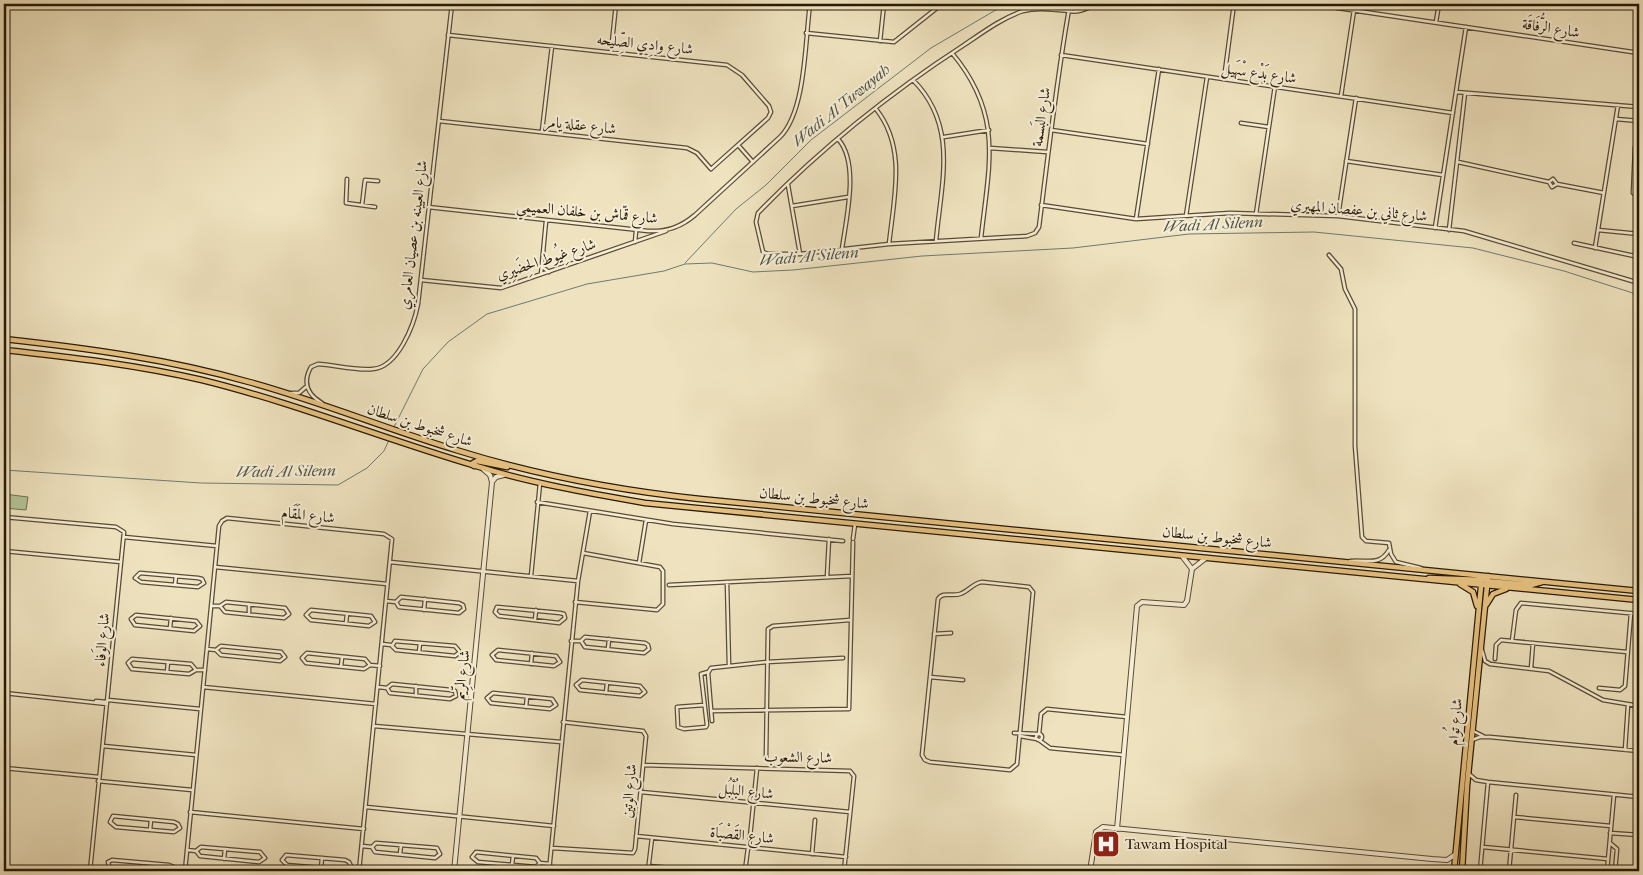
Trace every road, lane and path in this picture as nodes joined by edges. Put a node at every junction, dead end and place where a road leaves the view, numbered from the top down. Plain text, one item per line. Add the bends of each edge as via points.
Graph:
1 (452, 4) edge
2 (616, 4) edge
3 (810, 4) edge
4 (884, 4) edge
5 (942, 4) edge
6 (1070, 4) edge
7 (1097, 4) edge
8 (1234, 4) edge
9 (1311, 4) edge
10 (1439, 4) edge
11 (1354, 10) junction
12 (1069, 11) junction
13 (1436, 22) junction
14 (1466, 27) junction
15 (806, 33) junction
16 (448, 35) junction
17 (880, 42) junction
18 (552, 46) junction
19 (611, 52) junction
20 (952, 53) junction
21 (1639, 53) edge
22 (1061, 55) junction
23 (1158, 69) junction
24 (1207, 77) junction
25 (1224, 79) junction
26 (913, 80) junction
27 (1275, 86) junction
28 (1456, 92) junction
29 (1465, 93) junction
30 (1341, 96) junction
31 (1356, 98) junction
32 (1618, 106) junction
33 (1639, 107) edge
34 (876, 109) junction
35 (1453, 114) junction
36 (1616, 119) junction
37 (439, 121) junction
38 (1639, 121) edge
39 (1241, 123) dead end
40 (1269, 127) junction
41 (989, 130) junction
42 (1051, 130) junction
43 (542, 132) junction
44 (944, 137) junction
45 (838, 139) junction
46 (1148, 144) junction
47 (738, 145) junction
48 (1639, 145) edge
49 (990, 148) junction
50 (1048, 152) junction
51 (1346, 160) junction
52 (753, 162) junction
53 (1458, 162) junction
54 (711, 169) joint
55 (1443, 175) junction
56 (347, 179) dead end
57 (378, 181) dead end
58 (788, 185) junction
59 (1604, 193) junction
60 (1639, 196) edge
61 (848, 197) junction
62 (362, 205) junction
63 (1041, 205) junction
64 (792, 206) junction
65 (375, 207) dead end
66 (428, 207) junction
67 (1256, 214) junction
68 (1186, 216) junction
69 (1338, 216) junction
70 (1136, 219) junction
71 (546, 221) junction
72 (1436, 228) junction
73 (636, 230) junction
74 (670, 230) junction
75 (1449, 230) junction
76 (1598, 230) junction
77 (1639, 234) edge
78 (981, 238) junction
79 (936, 241) junction
80 (636, 242) junction
81 (1574, 243) dead end
82 (889, 244) junction
83 (1595, 248) junction
84 (842, 249) junction
85 (800, 254) junction
86 (1329, 255) dead end
87 (1639, 257) edge
88 (541, 266) junction
89 (549, 272) junction
90 (541, 274) junction
91 (420, 280) junction
92 (1639, 283) edge
93 (4, 339) edge
94 (4, 350) edge
95 (307, 386) junction
96 (282, 392) junction
97 (329, 407) junction
98 (476, 467) junction
99 (513, 467) junction
100 (507, 475) junction
101 (492, 482) junction
102 (540, 483) junction
103 (537, 502) junction
104 (590, 510) junction
105 (4, 517) edge
106 (646, 520) junction
107 (855, 524) junction
108 (124, 537) junction
109 (829, 539) junction
110 (843, 541) dead end
111 (217, 546) junction
112 (1390, 548) junction
113 (4, 551) edge
114 (583, 553) junction
115 (1182, 556) junction
116 (1206, 558) junction
117 (121, 562) junction
118 (390, 562) junction
119 (1344, 562) junction
120 (639, 563) junction
121 (215, 567) junction
122 (1192, 569) junction
123 (1428, 570) junction
124 (484, 572) junction
125 (176, 576) junction
126 (530, 576) junction
127 (852, 576) junction
128 (827, 577) junction
129 (1426, 579) junction
130 (1485, 580) junction
131 (578, 581) junction
132 (727, 582) junction
133 (1456, 582) junction
134 (204, 583) junction
135 (213, 584) junction
136 (388, 584) junction
137 (175, 585) junction
138 (669, 585) dead end
139 (1515, 588) junction
140 (1639, 591) edge
141 (1480, 597) junction
142 (425, 599) junction
143 (1639, 600) edge
144 (386, 601) junction
145 (396, 602) junction
146 (575, 602) junction
147 (249, 604) junction
148 (211, 606) junction
149 (220, 606) junction
150 (424, 610) junction
151 (536, 610) junction
152 (1478, 612) junction
153 (1631, 613) junction
154 (248, 614) junction
155 (347, 614) junction
156 (1639, 614) edge
157 (1483, 616) junction
158 (171, 618) junction
159 (565, 618) junction
160 (574, 619) junction
161 (535, 620) junction
162 (850, 620) junction
163 (375, 622) junction
164 (384, 622) junction
165 (346, 623) junction
166 (200, 626) junction
167 (209, 627) junction
168 (170, 628) junction
169 (950, 633) dead end
170 (934, 634) junction
171 (609, 639) junction
172 (572, 641) junction
173 (1512, 641) junction
174 (581, 642) junction
175 (420, 643) junction
176 (1533, 643) junction
177 (382, 644) junction
178 (391, 645) junction
179 (1481, 646) junction
180 (245, 648) junction
181 (207, 649) junction
182 (216, 650) junction
183 (608, 650) junction
184 (419, 652) junction
185 (1628, 652) junction
186 (532, 654) junction
187 (342, 657) junction
188 (244, 658) junction
189 (842, 658) dead end
190 (1495, 660) dead end
191 (168, 662) junction
192 (560, 662) junction
193 (569, 662) junction
194 (767, 662) junction
195 (531, 664) junction
196 (370, 665) junction
197 (380, 666) junction
198 (728, 666) junction
199 (341, 667) junction
200 (1531, 668) junction
201 (196, 670) junction
202 (205, 670) junction
203 (167, 672) junction
204 (708, 672) junction
205 (930, 677) junction
206 (963, 680) dead end
207 (606, 683) junction
208 (567, 684) junction
209 (576, 685) junction
210 (416, 686) junction
211 (203, 687) junction
212 (378, 687) junction
213 (387, 688) junction
214 (1599, 688) dead end
215 (4, 693) edge
216 (606, 693) junction
217 (416, 696) junction
218 (528, 697) junction
219 (107, 702) junction
220 (376, 704) junction
221 (556, 705) junction
222 (1628, 705) junction
223 (565, 706) junction
224 (704, 706) junction
225 (1639, 706) edge
226 (526, 707) junction
227 (200, 709) junction
228 (711, 711) junction
229 (767, 711) junction
230 (1127, 717) junction
231 (563, 722) junction
232 (712, 722) dead end
233 (374, 726) junction
234 (1472, 730) junction
235 (1014, 734) dead end
236 (468, 735) junction
237 (1020, 735) junction
238 (1039, 737) junction
239 (1485, 737) junction
240 (1472, 741) junction
241 (561, 742) junction
242 (102, 746) junction
243 (1624, 750) junction
244 (1639, 751) edge
245 (196, 755) junction
246 (1124, 755) junction
247 (766, 758) dead end
248 (643, 766) junction
249 (4, 768) edge
250 (757, 768) junction
251 (1468, 774) junction
252 (99, 777) junction
253 (98, 781) junction
254 (1478, 781) junction
255 (1488, 782) junction
256 (1467, 786) junction
257 (192, 790) junction
258 (640, 792) junction
259 (1614, 794) junction
260 (1516, 795) dead end
261 (1639, 797) edge
262 (754, 803) junction
263 (366, 807) junction
264 (190, 812) junction
265 (850, 812) junction
266 (460, 816) junction
267 (1514, 817) junction
268 (152, 820) junction
269 (815, 820) dead end
270 (554, 826) junction
271 (1611, 826) junction
272 (180, 828) junction
273 (189, 829) junction
274 (364, 829) junction
275 (1117, 829) junction
276 (150, 830) junction
277 (1610, 833) junction
278 (1639, 835) edge
279 (636, 836) junction
280 (652, 838) junction
281 (1610, 842) junction
282 (400, 845) junction
283 (362, 846) junction
284 (372, 847) junction
285 (749, 847) junction
286 (1483, 847) junction
287 (552, 848) junction
288 (225, 849) junction
289 (1511, 849) junction
290 (187, 850) junction
291 (196, 851) junction
292 (400, 854) junction
293 (812, 854) junction
294 (1456, 854) junction
295 (513, 856) junction
296 (846, 857) junction
297 (322, 858) junction
298 (224, 859) junction
299 (1432, 859) junction
300 (1608, 859) junction
301 (147, 863) junction
302 (540, 863) junction
303 (550, 864) junction
304 (512, 865) junction
305 (351, 866) junction
306 (649, 866) junction
307 (360, 867) junction
308 (321, 868) junction
309 (1454, 870) edge
310 (90, 871) edge
311 (125, 871) edge
312 (146, 871) edge
313 (175, 871) edge
314 (183, 871) edge
315 (359, 871) edge
316 (454, 871) edge
317 (549, 871) edge
318 (648, 871) edge
319 (700, 871) edge
320 (745, 871) edge
321 (844, 871) edge
322 (1090, 871) edge
323 (1462, 871) edge
324 (1480, 871) edge
325 (1509, 871) edge
326 (1607, 871) edge
327 (1615, 871) edge

1 - 16 street, شارع العيينه بن عصيان العامري
2 - 19 street
3 - 15 street, شارع قمّاش بن خلفان العميمي
4 - 17 street
5 - 17 street via 899,40
6 - 12 street, شارع البَسمة
7 - 12 street via 1080,12
8 - 25 street
9 - 11 street, شارع الرُّفَاقَة
10 - 13 street
11 - 13 street, شارع الرُّفَاقَة
11 - 30 street
12 - 20 street via 1044,8 1022,12
12 - 22 street, شارع البَسمة
13 - 14 street, شارع الرُّفَاقَة
14 - 21 street, شارع الرُّفَاقَة
14 - 28 street
15 - 17 street
15 - 52 street, شارع قمّاش بن خلفان العميمي via 794,118 784,133
16 - 18 street, شارع وادِي الصِّليحه
16 - 37 street, شارع العيينه بن عصيان العامري
18 - 19 street, شارع وادِي الصِّليحه
18 - 43 street
19 - 47 street, شارع وادِي الصِّليحه via 722,64 735,69 771,112
20 - 26 street
20 - 41 street via 976,89
22 - 23 street, شارع بَدْع سْهَيل
22 - 42 street, شارع البَسمة
23 - 24 street, شارع بَدْع سْهَيل
23 - 46 street
24 - 25 street, شارع بَدْع سْهَيل
24 - 68 street
25 - 27 street, شارع بَدْع سْهَيل
26 - 34 street
26 - 44 street via 937,111
27 - 30 street, شارع بَدْع سْهَيل
27 - 40 street
28 - 29 street
28 - 35 street
29 - 32 street
29 - 53 street
30 - 31 street, شارع بَدْع سْهَيل
31 - 35 street, شارع بَدْع سْهَيل
31 - 51 street
32 - 33 street
32 - 36 street
34 - 45 street
34 - 82 street via 887,125 896,153
35 - 55 street
36 - 38 street
36 - 59 street
37 - 43 street, شارع عقلة يامر
37 - 66 street, شارع العيينه بن عصيان العامري
39 - 40 street
40 - 67 street
41 - 44 street
41 - 49 street
42 - 46 street
42 - 50 street, شارع البَسمة
43 - 54 street, شارع عقلة يامر via 687,148 697,153
44 - 79 street
45 - 58 street
45 - 61 street via 849,161
46 - 70 street
47 - 52 street
47 - 54 street, شارع وادِي الصِّليحه
48 - 60 street via 1635,146 1633,193
49 - 50 street
49 - 78 street
50 - 63 street, شارع البَسمة
51 - 55 street
51 - 69 street
52 - 74 street, شارع قمّاش بن خلفان العميمي via 695,215
53 - 59 street via 1549,182 1552,187 1557,184
53 - 75 street
55 - 72 street
56 - 62 street via 345,202
57 - 62 street via 365,180
58 - 64 street
58 - 85 street via 758,213 756,222 765,254
59 - 76 street
61 - 64 street
61 - 84 street
62 - 65 street
63 - 70 street, شارع ثاني بن عفصان المهيري
63 - 78 street, شارع البَسمة via 1035,233
64 - 85 street
66 - 71 street, شارع قمّاش بن خلفان العميمي
66 - 91 street, شارع العيينه بن عصيان العامري
67 - 68 street, شارع ثاني بن عفصان المهيري
67 - 69 street, شارع ثاني بن عفصان المهيري
68 - 70 street, شارع ثاني بن عفصان المهيري
69 - 72 street, شارع ثاني بن عفصان المهيري
71 - 73 street, شارع قمّاش بن خلفان العميمي
71 - 88 street
72 - 75 street, شارع ثاني بن عفصان المهيري
73 - 74 street, شارع قمّاش بن خلفان العميمي
73 - 80 street
74 - 80 street, شارع غِيُوط الحِضَيرِي
75 - 92 street, شارع ثاني بن عفصان المهيري via 1481,235
76 - 77 street
76 - 83 street
78 - 79 street
79 - 82 street
80 - 89 street, شارع غِيُوط الحِضَيرِي
81 - 83 street
82 - 84 street
83 - 87 street
84 - 85 street
86 - 112 street via 1341,269 1345,289 1355,309 1355,446 1362,537 1366,541 1389,543
88 - 89 street
88 - 90 street
89 - 90 street, شارع غِيُوط الحِضَيرِي
90 - 91 street, شارع غِيُوط الحِضَيرِي via 498,288
91 - 95 street, شارع العيينه بن عصيان العامري via 411,328 401,347 386,364 371,370 316,364 309,370
93 - 96 main road, شارع شخبوط بن سلطان via 160,360
94 - 98 main road, شارع شخبوط بن سلطان via 129,366 201,380 264,397
95 - 96 street via 299,393
95 - 97 street via 311,396
96 - 97 main road, شارع شخبوط بن سلطان
97 - 99 main road, شارع شخبوط بن سلطان via 416,438
98 - 99 main road via 473,462 476,461
98 - 100 main road, شارع شخبوط بن سلطان
98 - 101 street via 486,472
99 - 119 main road, شارع شخبوط بن سلطان via 660,495
100 - 101 street via 498,476
100 - 102 main road, شارع شخبوط بن سلطان
101 - 124 street, شارع الرِّيم
102 - 103 street
102 - 107 main road, شارع شخبوط بن سلطان via 645,503
103 - 104 street
103 - 126 street
104 - 106 street
104 - 114 street
105 - 108 street via 116,527 123,531
106 - 109 street
106 - 120 street
107 - 115 main road, شارع شخبوط بن سلطان
107 - 127 street
108 - 111 street
108 - 117 street, شارع الوَفاء
109 - 110 street
109 - 128 street
111 - 118 street, شارع المَقَام via 221,522 234,519 386,534 392,541
111 - 121 street, شارع المَقَام
112 - 119 street via 1379,561
112 - 123 street via 1392,557 1399,564
113 - 117 street
114 - 120 street
114 - 131 street
115 - 116 main road, شارع شخبوط بن سلطان
115 - 122 street
116 - 122 street
116 - 129 main road, شارع شخبوط بن سلطان
117 - 219 street, شارع الوَفاء
118 - 124 street
118 - 136 street, شارع المَقَام
119 - 123 main road, شارع شخبوط بن سلطان
120 - 146 street via 658,566 662,570 663,604 660,609
121 - 135 street, شارع المَقَام
121 - 136 street
122 - 230 street via 1184,605 1142,602 1138,605
123 - 130 main road, شارع شخبوط بن سلطان
124 - 126 street
124 - 236 street, شارع الرِّيم
125 - 134 street via 200,578
125 - 137 street
125 - 137 street via 140,572 135,576 141,582
126 - 131 street
127 - 128 street
127 - 162 street
128 - 132 street
129 - 130 main road
129 - 133 main road, شارع شخبوط بن سلطان
130 - 133 main road, شارع شخبوط بن سلطان
130 - 139 main road, شارع شخبوط بن سلطان
130 - 140 main road, شارع شخبوط بن سلطان
130 - 141 main road, شارع تُوام
130 - 157 main road, شارع تُوام
131 - 146 street
132 - 138 street
132 - 198 street
133 - 152 main road via 1473,592
134 - 135 street
134 - 137 street via 200,587
135 - 148 street, شارع المَقَام
136 - 144 street, شارع المَقَام
139 - 143 main road, شارع شخبوط بن سلطان
139 - 157 main road via 1493,594
141 - 152 main road, شارع تُوام
141 - 157 main road via 1484,597
142 - 145 street via 400,597
142 - 150 street
142 - 150 street via 459,603 464,609 459,613
144 - 145 street
144 - 164 street, شارع المَقَام
145 - 150 street via 399,607
146 - 160 street
147 - 149 street via 226,602
147 - 154 street
147 - 154 street via 285,608 289,613 284,618
148 - 149 street
148 - 167 street, شارع المَقَام
149 - 154 street via 224,612
151 - 159 street via 561,613
151 - 161 street
151 - 161 street via 500,606 495,611 499,616
152 - 294 main road, شارع تُوام
153 - 156 street
153 - 173 street via 1521,603 1516,610
153 - 185 street
155 - 163 street via 372,617
155 - 165 street
155 - 165 street via 311,610 306,614 309,620
157 - 179 main road, شارع تُوام
158 - 166 street via 196,621
158 - 168 street
158 - 168 street via 136,615 131,619 135,625
159 - 160 street
159 - 161 street via 561,623
160 - 172 street
162 - 194 street via 771,626
162 - 229 street via 849,709
163 - 164 street
163 - 165 street via 369,626
164 - 177 street, شارع المَقَام
166 - 167 street
166 - 168 street via 194,631
167 - 181 street, شارع المَقَام
169 - 170 street
170 - 205 street
170 - 237 street via 941,594 958,594 979,582 1032,589
171 - 174 street via 586,637
171 - 183 street
171 - 183 street via 646,643 649,649 644,653
172 - 174 street
172 - 193 street
173 - 176 street
173 - 190 street via 1497,642
174 - 183 street via 584,647
175 - 178 street via 395,641
175 - 184 street
175 - 184 street via 457,646 460,652 455,656
176 - 185 street
176 - 200 street
177 - 178 street
177 - 197 street, شارع المَقَام
178 - 184 street via 394,650
179 - 200 street via 1485,660 1498,666
179 - 234 main road, شارع تُوام
180 - 182 street via 220,646
180 - 188 street
180 - 188 street via 282,652 285,657 280,661
181 - 182 street
181 - 202 street, شارع المَقَام
182 - 188 street via 221,655
185 - 214 street via 1624,688
186 - 192 street via 556,656
186 - 195 street
186 - 195 street via 498,650 492,655 496,660
187 - 196 street via 366,660
187 - 199 street
187 - 199 street via 307,653 302,658 306,663
189 - 194 street
191 - 201 street via 193,664
191 - 203 street
191 - 203 street via 132,659 128,663 132,669
192 - 193 street
192 - 195 street via 556,666
193 - 208 street
194 - 198 street
194 - 229 street
196 - 197 street
196 - 199 street via 366,669
197 - 212 street, شارع المَقَام
198 - 204 street via 711,668
200 - 222 street via 1556,674 1603,700
201 - 202 street
201 - 203 street via 191,674
202 - 211 street, شارع المَقَام
204 - 224 street via 701,674
204 - 228 street
205 - 206 street
205 - 237 street via 922,753 926,761 1010,770 1017,764
207 - 209 street via 580,680
207 - 216 street
207 - 216 street via 642,686 645,692 640,696
208 - 209 street
208 - 223 street
209 - 216 street via 580,690
210 - 213 street via 392,684
210 - 217 street
210 - 217 street via 452,690 456,696 450,700
211 - 220 street
211 - 227 street, شارع المَقَام
212 - 213 street
212 - 220 street, شارع المَقَام
213 - 217 street via 390,693
215 - 219 street
218 - 221 street via 554,700
218 - 226 street
218 - 226 street via 493,693 487,697 491,703
219 - 227 street
219 - 242 street, شارع الوَفاء
220 - 233 street, شارع المَقَام
221 - 223 street
221 - 226 street via 552,709
222 - 225 street
222 - 243 street
223 - 231 street
224 - 224 street via 706,728 684,729 678,726 678,706
227 - 245 street, شارع المَقَام
228 - 229 street
228 - 232 street
229 - 247 street
230 - 238 street via 1049,708 1041,714
230 - 246 street
231 - 241 street
231 - 248 street, شارع الوتين via 643,731 646,736
233 - 236 street
233 - 263 street, شارع المَقَام
234 - 239 street
234 - 240 main road, شارع تُوام
235 - 237 street
236 - 241 street
236 - 266 street, شارع الرِّيم
237 - 238 street
238 - 246 street via 1044,745 1052,748
239 - 240 street
239 - 243 street
240 - 251 main road, شارع تُوام
241 - 270 street
242 - 245 street
242 - 252 street, شارع الوَفاء
243 - 244 street
245 - 257 street, شارع المَقَام
246 - 275 street
248 - 250 street, شارع الشعوب
248 - 258 street, شارع الوتين
249 - 252 street
250 - 262 street
250 - 265 street, شارع الشعوب via 850,771 854,776
251 - 254 street
251 - 256 main road, شارع تُوام
252 - 253 street, شارع الوَفاء
253 - 257 street
253 - 310 street, شارع الوَفاء
254 - 255 street
254 - 256 street
255 - 259 street
255 - 286 street
256 - 323 main road, شارع تُوام
257 - 264 street, شارع المَقَام
258 - 262 street, شارع البُلْبُل
258 - 279 street, شارع الوتين
259 - 261 street
259 - 271 street
260 - 267 street
262 - 265 street, شارع البُلْبُل
262 - 285 street
263 - 266 street
263 - 274 street, شارع المَقَام
264 - 273 street, شارع المَقَام
264 - 274 street
265 - 296 street, شارع الشعوب
266 - 270 street
266 - 316 street, شارع الرِّيم
267 - 271 street
267 - 289 street
268 - 272 street via 176,823
268 - 276 street
268 - 276 street via 115,816 110,821 116,827
269 - 293 street
270 - 287 street
271 - 277 street
272 - 273 street
272 - 276 street via 174,832
273 - 290 street, شارع المَقَام
274 - 283 street, شارع المَقَام
275 - 299 street
275 - 322 street via 1101,827 1097,831
277 - 278 street
277 - 281 street
279 - 280 street, شارع القَصْبَاة
279 - 287 street, شارع الوتين via 635,849 630,854
280 - 285 street, شارع القَصْبَاة
280 - 306 street
281 - 300 street
281 - 327 street via 1617,849
282 - 284 street via 376,843
282 - 292 street
282 - 292 street via 437,848 440,854 436,858
283 - 284 street
283 - 307 street, شارع المَقَام
284 - 292 street via 375,852
285 - 293 street, شارع القَصْبَاة
285 - 320 street
286 - 289 street
286 - 324 street
287 - 303 street
288 - 291 street via 201,847
288 - 298 street
288 - 298 street via 262,853 264,858 259,862
289 - 300 street
289 - 325 street
290 - 291 street
290 - 314 street, شارع المَقَام
291 - 298 street via 200,856
293 - 296 street, شارع القَصْبَاة
294 - 299 street via 1447,860
294 - 309 main road, شارع تُوام
295 - 302 street via 537,858
295 - 304 street
295 - 304 street via 477,852 472,856 476,862
296 - 321 street, شارع الشعوب
297 - 305 street via 348,861
297 - 308 street
297 - 308 street via 286,855 282,859 285,865
299 - 309 street via 1447,862
300 - 326 street
301 - 311 street, شارع المَقَام via 112,860 107,864 110,869
301 - 312 street
301 - 313 street, شارع المَقَام via 171,866
302 - 303 street
302 - 304 street via 536,867
303 - 317 street
305 - 307 street
305 - 308 street via 344,870
306 - 318 street
306 - 319 street
307 - 315 street, شارع المَقَام
313 - 314 street, شارع المَقَام

